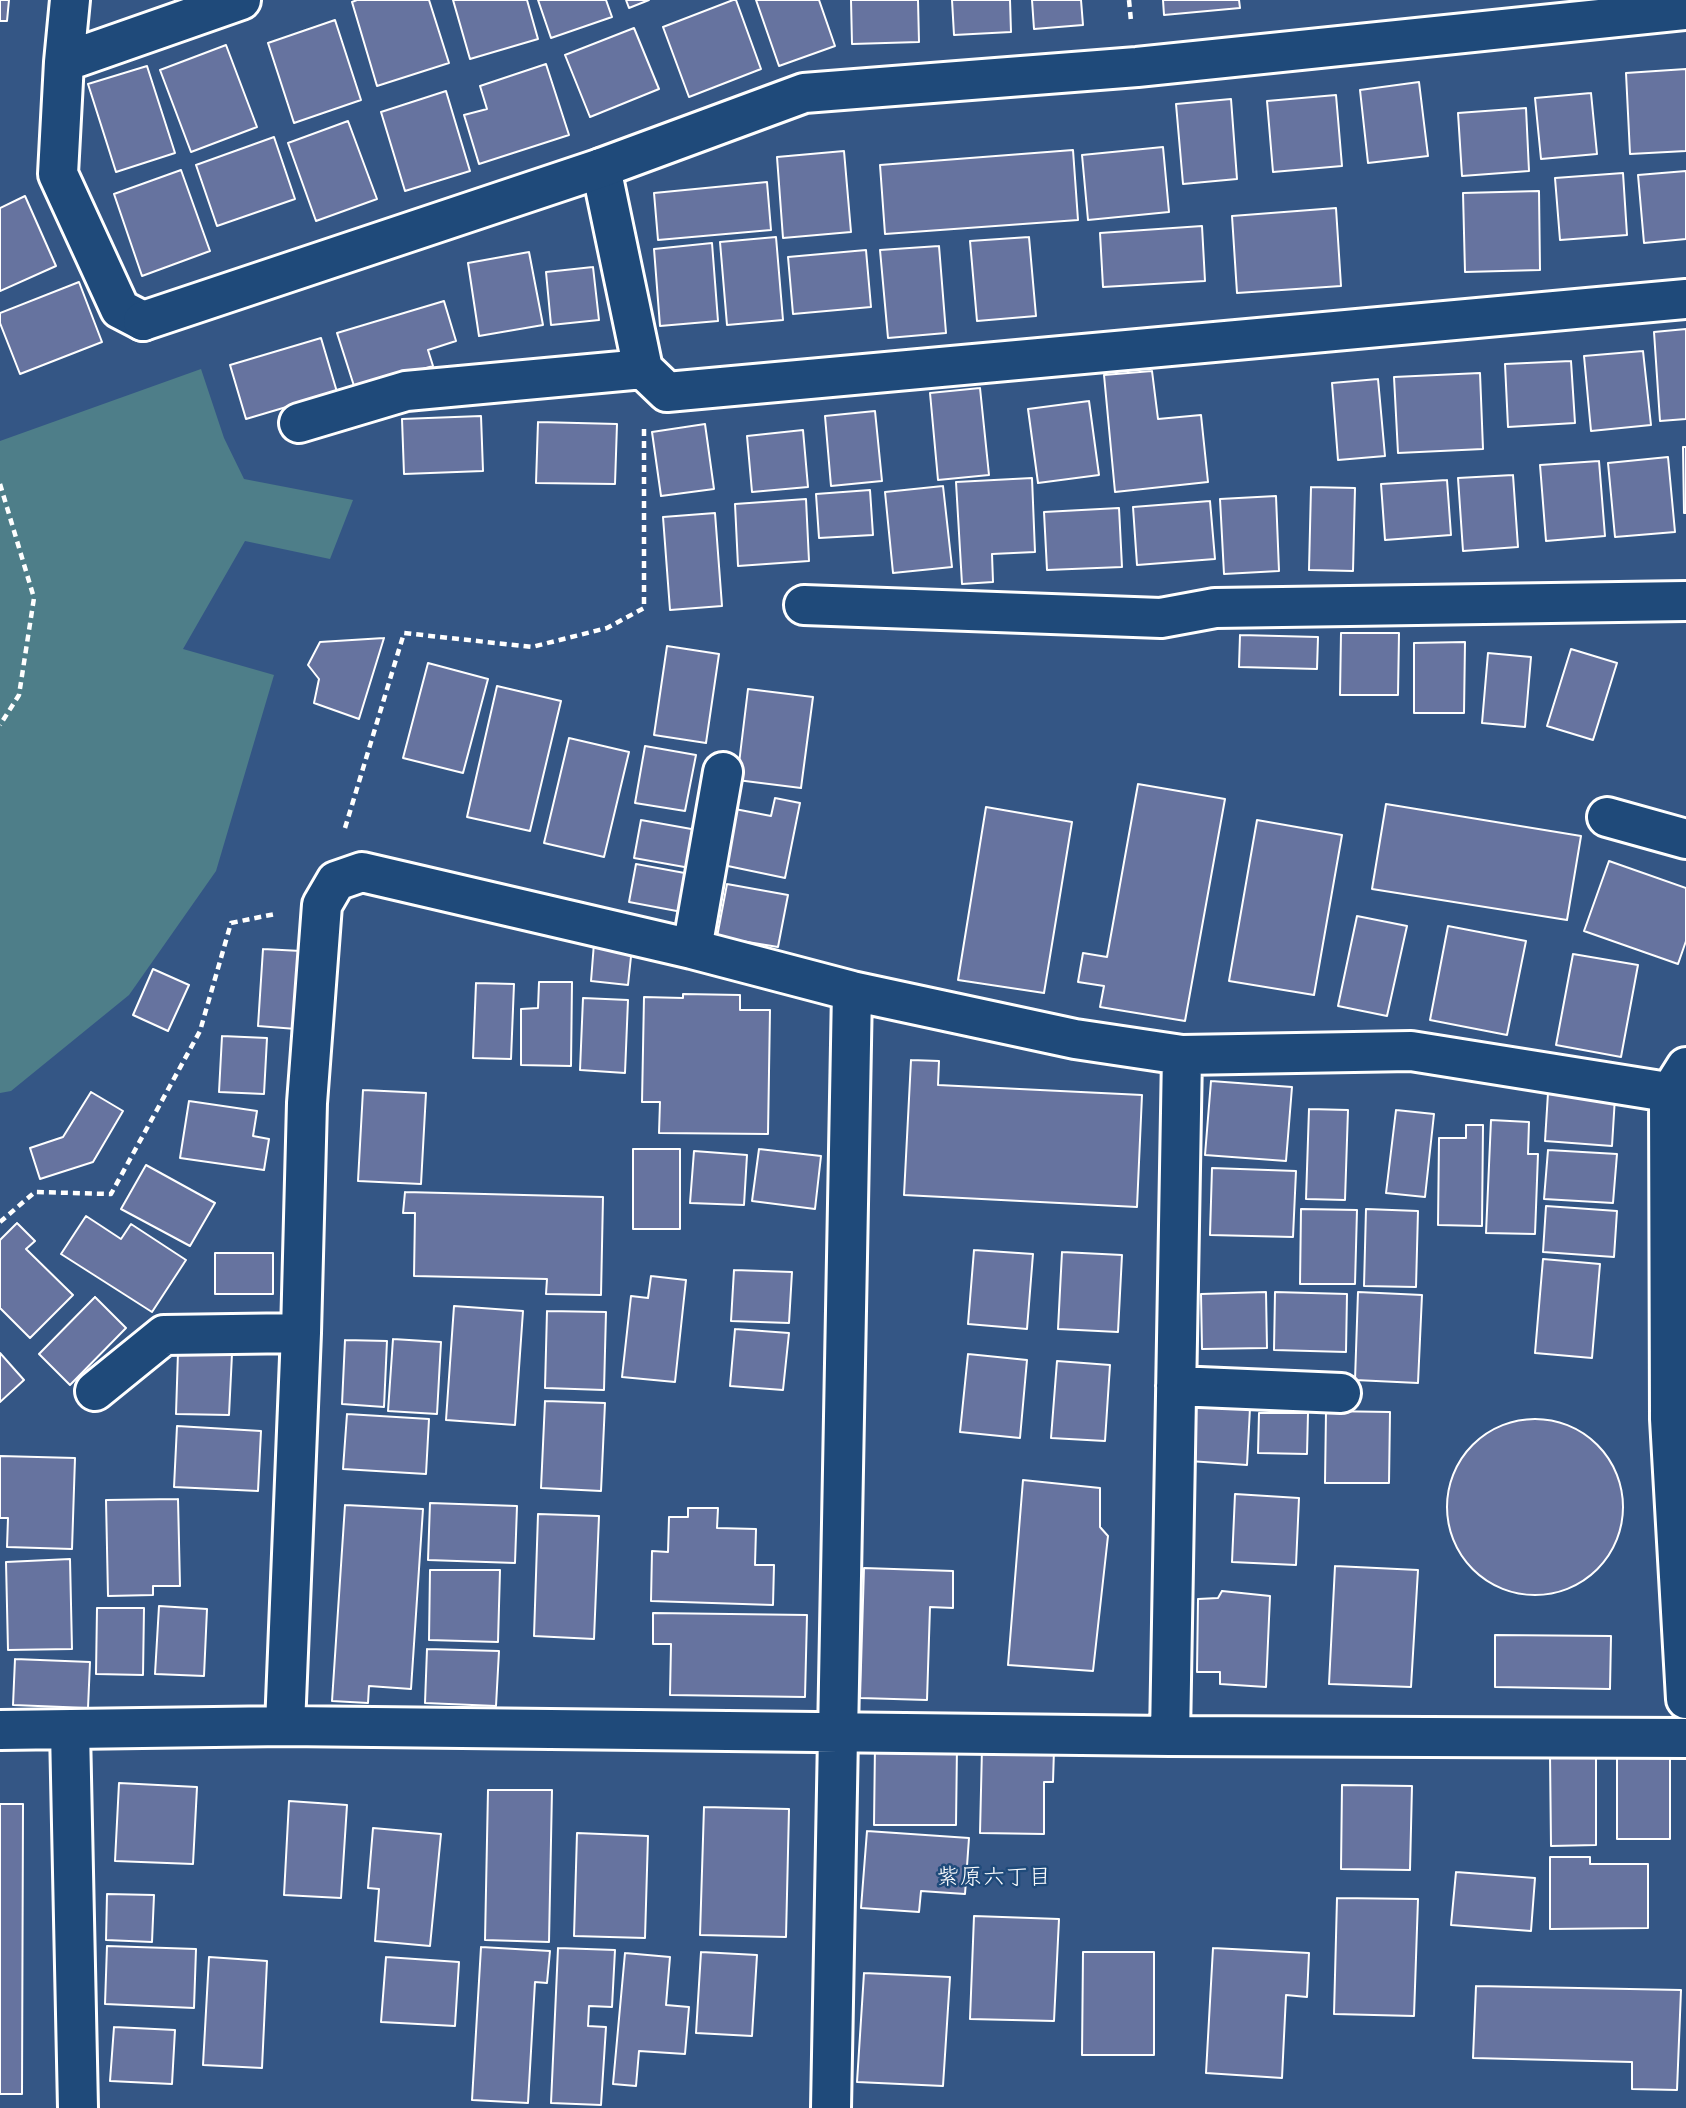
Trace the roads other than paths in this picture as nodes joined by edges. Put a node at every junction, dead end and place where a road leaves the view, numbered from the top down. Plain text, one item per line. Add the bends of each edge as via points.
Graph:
1 (70, 0) edge
2 (241, 0) edge
3 (1686, 10) edge
4 (64, 62) junction
5 (601, 168) junction
6 (1686, 299) edge
7 (643, 369) junction
8 (299, 424) dead end
9 (1686, 601) edge
10 (804, 605) dead end
11 (723, 772) dead end
12 (1607, 817) dead end
13 (1686, 839) edge
14 (692, 949) junction
15 (852, 991) junction
16 (1182, 1055) junction
17 (1680, 1086) edge
18 (302, 1333) junction
19 (1176, 1386) junction
20 (95, 1391) dead end
21 (1341, 1394) dead end
22 (1678, 1419) edge
23 (1686, 1699) edge
24 (285, 1726) junction
25 (0, 1730) edge
26 (71, 1730) junction
27 (838, 1731) junction
28 (1170, 1737) junction
29 (1686, 1738) edge
30 (78, 2108) edge
31 (831, 2108) edge

1 - 4 street
2 - 4 street
3 - 5 street via 1137,68 804,93
4 - 5 street via 58,174 120,309 143,321
5 - 7 street
6 - 7 street via 667,392
7 - 8 street via 406,391
9 - 10 street via 1215,608 1161,618
11 - 14 street
12 - 13 street
14 - 15 street
14 - 18 street via 362,872 336,881 323,905 307,1103
15 - 16 street via 1075,1039
15 - 27 street
16 - 17 street via 1411,1051
16 - 19 street
17 - 22 street
18 - 20 street via 164,1335
18 - 24 street
19 - 21 street
19 - 28 street
22 - 23 street
24 - 26 street
24 - 27 street
25 - 26 street
26 - 30 street
27 - 28 street
27 - 31 street
28 - 29 street

